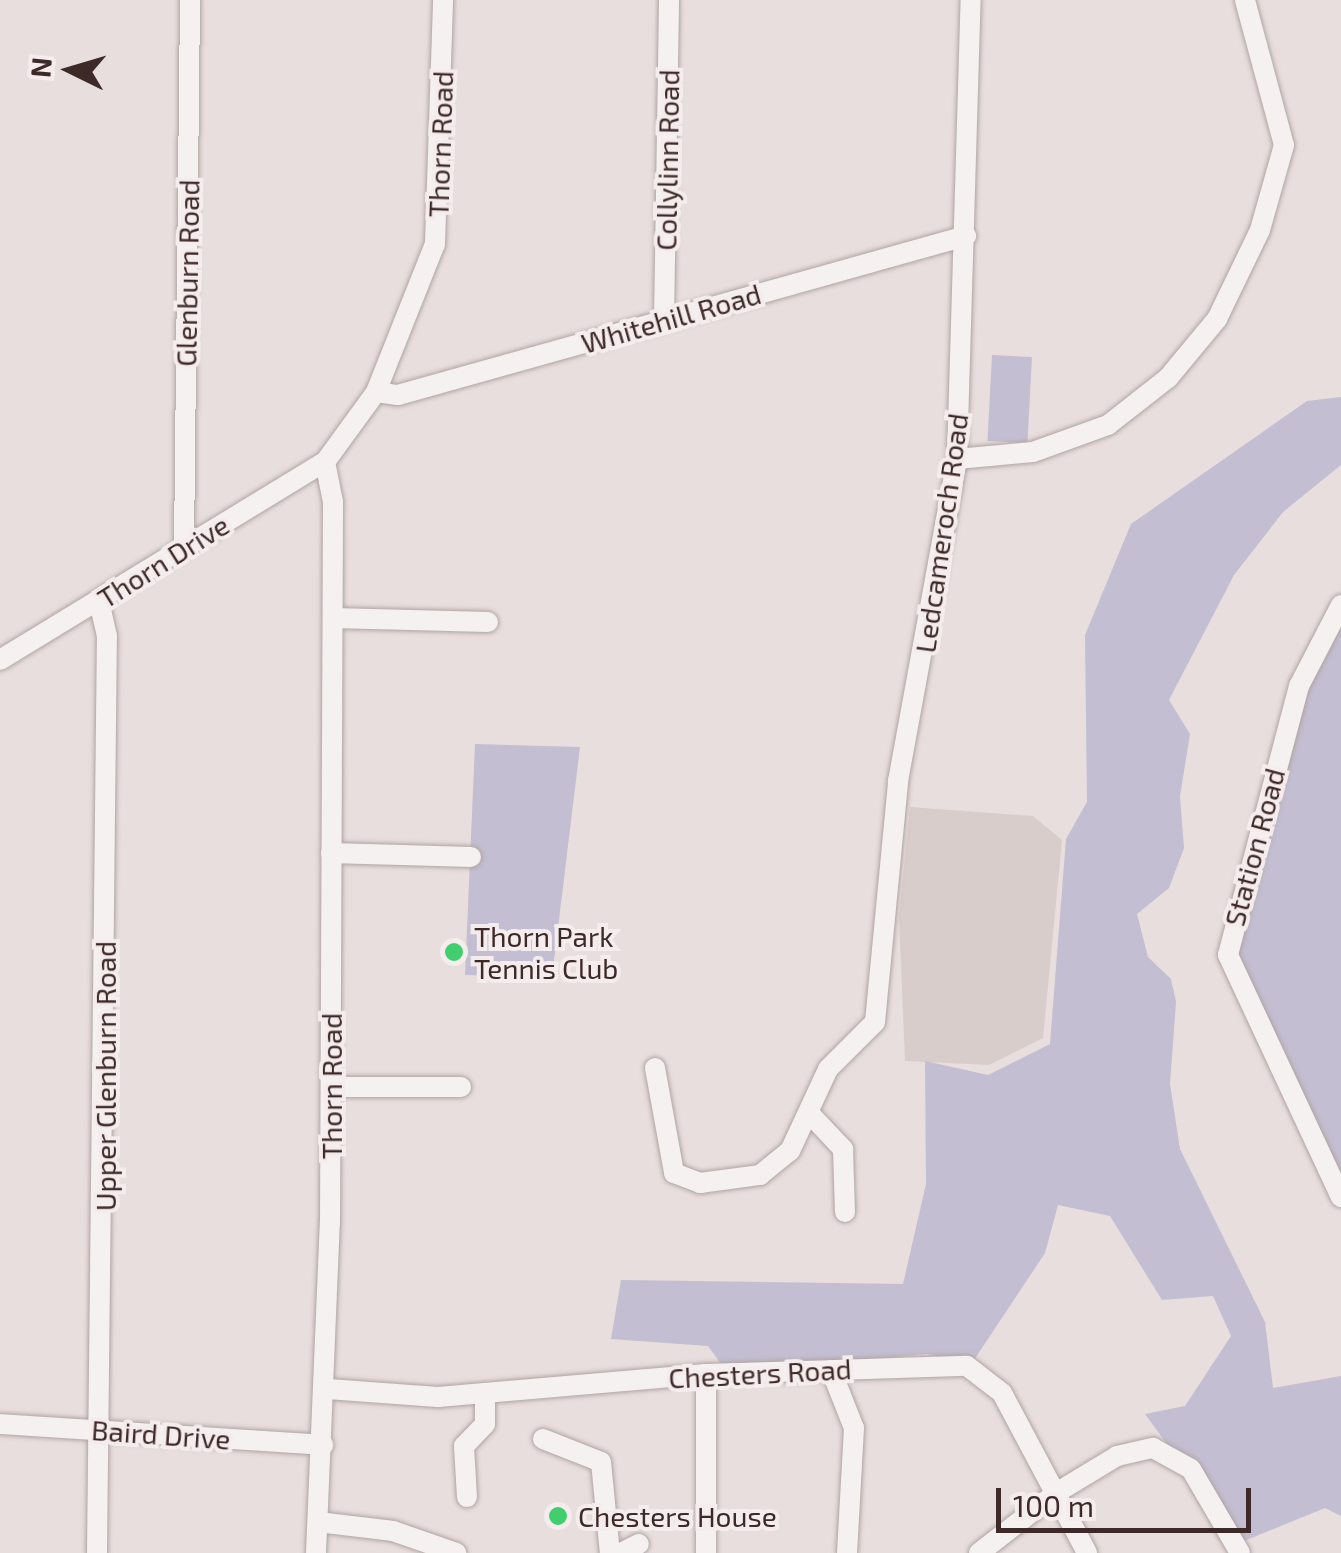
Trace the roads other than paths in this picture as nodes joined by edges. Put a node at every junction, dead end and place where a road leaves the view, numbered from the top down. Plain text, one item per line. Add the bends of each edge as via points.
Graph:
1 (190, 0) edge
2 (443, 0) edge
3 (669, 0) edge
4 (971, 0) edge
5 (1245, 0) edge
6 (966, 236) junction
7 (664, 321) junction
8 (376, 392) junction
9 (958, 458) junction
10 (324, 462) junction
11 (184, 547) junction
12 (99, 601) junction
13 (1341, 605) edge
14 (333, 618) junction
15 (488, 622) dead end
16 (0, 660) edge
17 (331, 852) junction
18 (471, 857) dead end
19 (655, 1068) dead end
20 (461, 1086) dead end
21 (331, 1088) junction
22 (809, 1114) junction
23 (1341, 1197) edge
24 (846, 1212) dead end
25 (831, 1370) junction
26 (706, 1374) junction
27 (328, 1389) junction
28 (485, 1392) junction
29 (0, 1424) edge
30 (102, 1430) junction
31 (543, 1439) dead end
32 (323, 1446) junction
33 (1056, 1492) junction
34 (467, 1497) dead end
35 (318, 1522) junction
36 (97, 1553) edge
37 (316, 1553) edge
38 (456, 1553) edge
39 (610, 1553) edge
40 (706, 1553) edge
41 (847, 1553) edge
42 (978, 1553) edge
43 (1086, 1553) edge
44 (1240, 1553) edge

1 - 11 street, Glenburn Road
2 - 8 street, Thorn Road via 438,226
3 - 7 street, Collylinn Road
4 - 6 street, Ledcameroch Road
5 - 9 street via 1284,144 1260,230 1217,319 1168,378 1108,425 1033,452
6 - 7 street, Whitehill Road
6 - 9 street, Ledcameroch Road
7 - 8 street, Whitehill Road via 398,395
8 - 10 street, Thorn Road
9 - 22 street, Ledcameroch Road via 894,808 878,1002 864,1039 822,1077
10 - 11 street, Thorn Drive
10 - 14 street, Thorn Road
11 - 12 street, Thorn Drive
12 - 16 street, Thorn Drive
12 - 30 street, Upper Glenburn Road via 107,636
13 - 23 street, Station Road via 1299,686 1228,955
14 - 15 street
14 - 17 street, Thorn Road
17 - 18 street
17 - 21 street, Thorn Road
19 - 22 street via 666,1154 690,1182 772,1170
20 - 21 street
21 - 27 street, Thorn Road
22 - 24 street via 843,1149
25 - 26 street, Chesters Road
25 - 33 street, Chesters Road via 947,1363 984,1373
25 - 41 street via 854,1428 836,1511
26 - 28 street, Chesters Road
26 - 40 street
27 - 28 street, Chesters Road
27 - 32 street, Thorn Road
28 - 34 street via 491,1426 464,1446
29 - 30 street, Baird Drive
30 - 32 street, Baird Drive
30 - 36 street, Upper Glenburn Road
31 - 39 street via 601,1462
32 - 35 street, Thorn Road
33 - 42 street
33 - 43 street, Chesters Road
33 - 44 street via 1135,1449 1178,1454
35 - 37 street, Thorn Road
35 - 38 street via 394,1531

